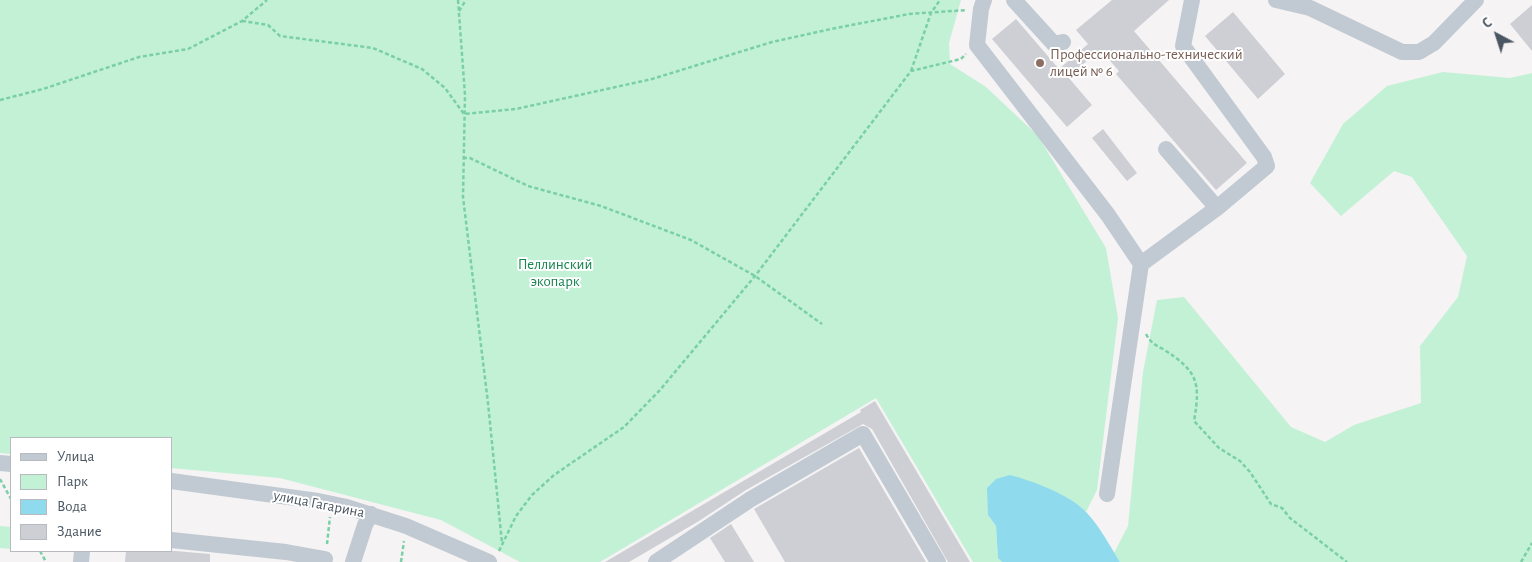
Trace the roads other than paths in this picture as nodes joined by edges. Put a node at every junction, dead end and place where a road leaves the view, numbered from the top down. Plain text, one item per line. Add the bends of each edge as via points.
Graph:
1 (1014, 0) edge
2 (1192, 0) edge
3 (1276, 0) edge
4 (1476, 0) edge
5 (1315, 4) edge
6 (982, 5) edge
7 (1063, 42) dead end
8 (1166, 149) dead end
9 (1217, 208) junction
10 (1141, 264) junction
11 (172, 481) edge
12 (1107, 494) dead end
13 (371, 514) junction
14 (172, 540) edge
15 (326, 556) road end
16 (494, 557) edge
17 (353, 562) edge
18 (656, 562) edge
19 (938, 562) edge

1 - 7 street via 1054,44
2 - 9 street via 1183,46 1264,157 1267,166
3 - 5 street
4 - 5 street via 1434,42 1419,52 1402,52 1383,45
6 - 10 street via 977,45 1108,215
8 - 9 street
9 - 10 street
10 - 12 street
11 - 13 street, улица Гагарина via 244,497 318,501
13 - 16 street, улица Гагарина
13 - 17 street
14 - 15 street
18 - 19 street via 751,499 863,434

